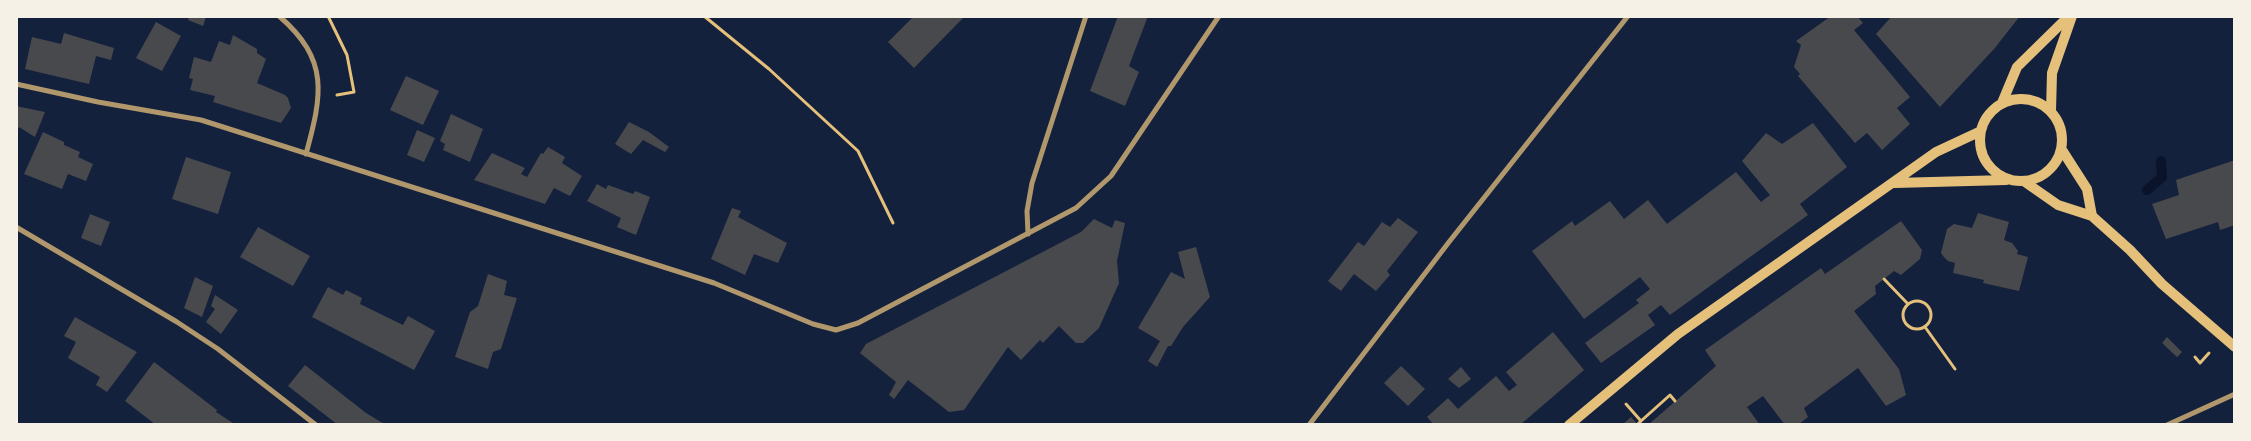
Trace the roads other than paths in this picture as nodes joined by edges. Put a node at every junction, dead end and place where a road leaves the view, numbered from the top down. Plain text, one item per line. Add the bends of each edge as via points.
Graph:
1 (279, 16) edge
2 (1086, 16) edge
3 (1220, 16) edge
4 (1628, 16) edge
5 (2071, 16) edge
6 (16, 84) edge
7 (2002, 103) junction
8 (2051, 111) junction
9 (1981, 131) junction
10 (2062, 150) junction
11 (306, 154) junction
12 (2010, 180) junction
13 (1895, 182) junction
14 (2025, 182) junction
15 (2092, 216) junction
16 (16, 227) edge
17 (1028, 234) junction
18 (2235, 348) edge
19 (2235, 394) edge
20 (316, 425) edge
21 (1309, 425) edge
22 (1569, 425) edge
23 (2167, 425) edge

1 - 11 street via 295,30 316,64 320,98
2 - 17 street via 1032,183 1027,210
3 - 17 street via 1111,176 1076,208
4 - 21 street
5 - 7 main road via 2017,67
5 - 8 main road via 2052,73
6 - 11 street via 201,120
7 - 8 main road via 2019,99 2036,102
7 - 9 main road via 1988,116
8 - 10 main road via 2061,129
9 - 12 main road via 1980,146 1985,160 2000,176
9 - 13 main road via 1936,152
10 - 14 main road via 2056,164 2046,173
10 - 15 main road via 2086,189
11 - 17 street via 714,283 813,324 836,330 858,323
12 - 13 main road
12 - 14 main road
13 - 22 main road via 1678,334
14 - 15 main road via 2058,204
15 - 18 main road
16 - 20 street via 218,348
19 - 23 street

